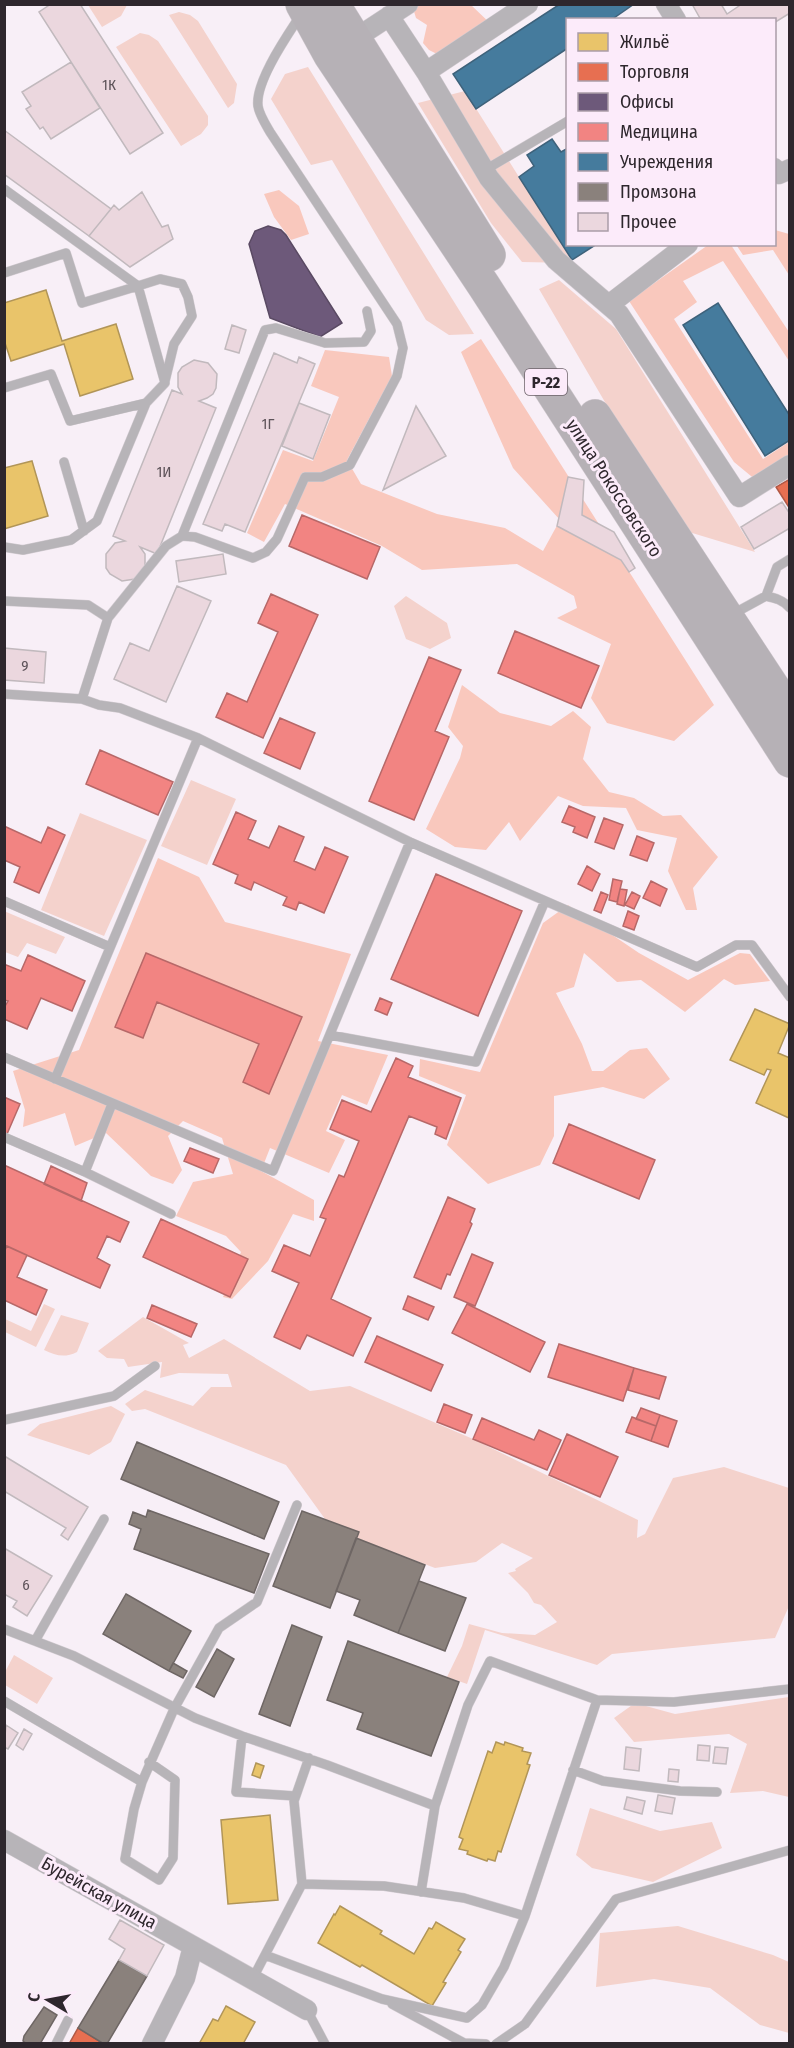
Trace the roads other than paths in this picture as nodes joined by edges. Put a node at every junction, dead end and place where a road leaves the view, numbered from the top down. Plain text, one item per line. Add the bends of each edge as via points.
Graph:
1 (408, 4) edge
2 (528, 4) edge
3 (666, 4) edge
4 (313, 6) edge
5 (389, 16) junction
6 (675, 18) edge
7 (343, 47) junction
8 (426, 72) junction
9 (566, 122) edge
10 (485, 170) junction
11 (4, 189) edge
12 (685, 246) edge
13 (84, 247) junction
14 (66, 254) junction
15 (4, 273) edge
16 (138, 286) junction
17 (610, 304) junction
18 (367, 311) dead end
19 (165, 383) junction
20 (4, 388) edge
21 (146, 403) junction
22 (64, 462) dead end
23 (789, 465) edge
24 (84, 531) junction
25 (182, 536) junction
26 (4, 547) edge
27 (789, 559) edge
28 (766, 596) junction
29 (4, 601) edge
30 (789, 608) edge
31 (108, 618) junction
32 (727, 618) junction
33 (4, 694) edge
34 (82, 699) junction
35 (789, 712) edge
36 (198, 738) junction
37 (789, 761) edge
38 (410, 842) junction
39 (4, 901) edge
40 (545, 901) junction
41 (110, 947) junction
42 (789, 997) edge
43 (330, 1035) junction
44 (4, 1057) edge
45 (55, 1079) junction
46 (112, 1104) junction
47 (4, 1137) edge
48 (85, 1172) junction
49 (171, 1214) dead end
50 (155, 1366) dead end
51 (4, 1420) edge
52 (297, 1505) dead end
53 (104, 1519) dead end
54 (4, 1629) edge
55 (35, 1641) junction
56 (789, 1689) edge
57 (597, 1700) junction
58 (4, 1701) edge
59 (174, 1708) junction
60 (242, 1736) junction
61 (309, 1758) junction
62 (149, 1762) junction
63 (573, 1770) junction
64 (142, 1782) junction
65 (717, 1792) dead end
66 (295, 1796) junction
67 (435, 1806) junction
68 (4, 1840) edge
69 (789, 1850) edge
70 (302, 1884) junction
71 (421, 1892) junction
72 (525, 1916) junction
73 (193, 1946) junction
74 (265, 1955) junction
75 (253, 1978) junction
76 (382, 1999) junction
77 (307, 2010) joint
78 (68, 2020) dead end
79 (56, 2043) edge
80 (152, 2043) edge
81 (325, 2043) edge
82 (486, 2043) edge
83 (496, 2043) edge

1 - 5 street
2 - 8 street
3 - 6 street
4 - 7 highway, улица Рокоссовского / Р-22
4 - 25 lane via 274,58 262,81 258,106 270,132 397,324 403,348 397,376 350,465 322,477 305,477 266,552 253,558
5 - 7 street
5 - 8 street
7 - 32 highway, улица Рокоссовского / Р-22 via 498,269
7 - 37 highway, улица Рокоссовского / Р-22 via 484,286
8 - 10 street
9 - 10 lane
10 - 17 street via 556,260
11 - 13 lane
12 - 17 street
13 - 14 lane
13 - 16 lane
14 - 15 lane
14 - 16 lane via 82,303
16 - 19 lane
16 - 19 lane via 160,279 182,284 188,297 192,316 174,344
17 - 23 street via 739,497
18 - 25 lane via 371,331 364,342 325,343 276,328 265,330
19 - 21 lane
20 - 21 lane via 51,374 70,421
21 - 24 lane via 97,521
22 - 24 lane
24 - 26 lane via 71,540 23,550
25 - 31 lane via 166,546
27 - 28 lane via 777,567
28 - 30 lane
28 - 32 lane
29 - 31 lane via 88,605
31 - 34 lane
32 - 35 highway, улица Рокоссовского / Р-22
33 - 34 lane
34 - 36 lane via 120,708
36 - 38 lane
36 - 41 lane
38 - 40 lane
38 - 43 lane
39 - 41 lane
40 - 42 lane via 697,967 736,945 752,945
40 - 43 lane via 476,1062
41 - 45 lane
43 - 46 lane via 273,1171
44 - 45 lane
45 - 46 lane
46 - 48 lane
47 - 48 lane
48 - 49 lane
50 - 51 lane via 114,1396
52 - 59 lane via 257,1602 219,1629
53 - 55 lane
54 - 55 lane
55 - 59 lane via 74,1656
56 - 57 lane via 674,1702
57 - 63 lane
57 - 67 lane via 490,1661 468,1705
58 - 64 lane
59 - 60 lane
59 - 62 lane
60 - 61 lane
60 - 66 lane via 236,1792
61 - 66 lane
61 - 67 lane
62 - 64 lane
62 - 64 lane via 175,1780 173,1858 159,1880 125,1859
63 - 65 lane via 603,1781
63 - 72 lane
66 - 70 lane
67 - 71 lane
68 - 73 street, Бурейская улица
69 - 83 lane via 616,1899 525,2024
70 - 71 lane
70 - 74 lane
71 - 72 lane via 464,1898
72 - 76 lane via 498,1977 482,2005 467,2018
73 - 75 street, Бурейская улица
73 - 80 street via 185,1978
74 - 75 lane
74 - 76 lane
75 - 77 street, Бурейская улица
76 - 82 lane via 464,2043
77 - 81 lane
78 - 79 lane

